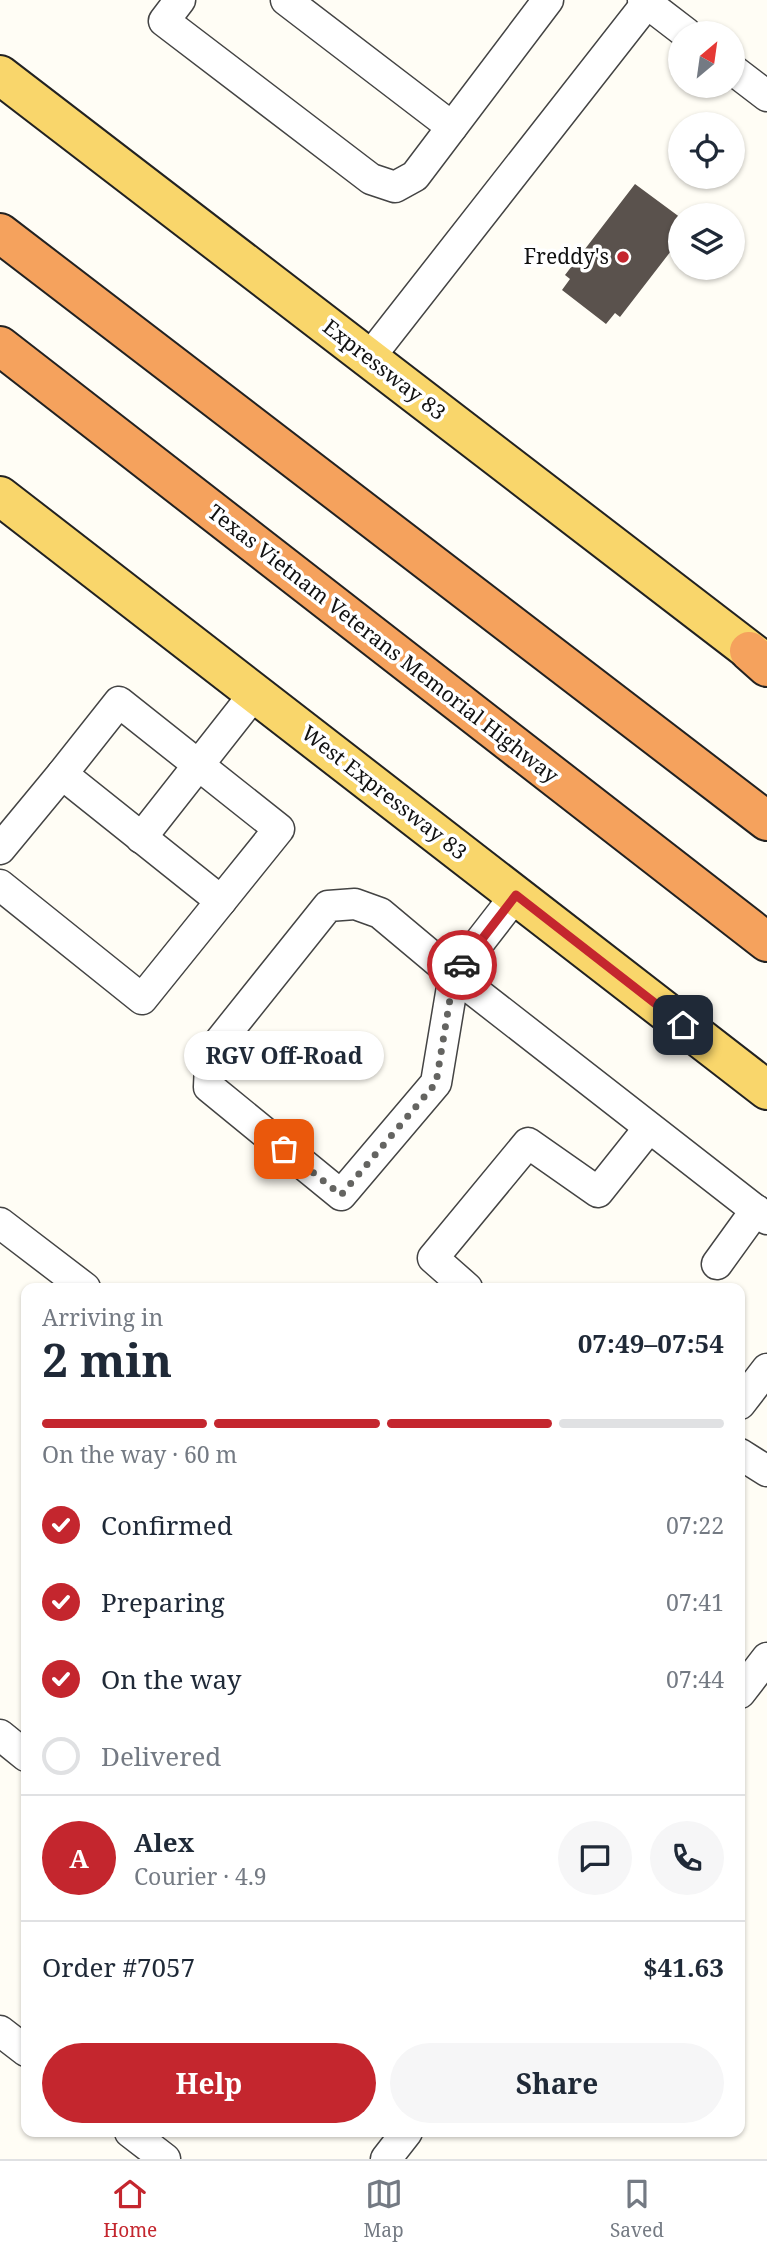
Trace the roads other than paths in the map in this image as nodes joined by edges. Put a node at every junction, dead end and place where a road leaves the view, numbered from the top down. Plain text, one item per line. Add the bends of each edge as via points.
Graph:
1 (180, 0) edge
2 (286, 0) edge
3 (548, 0) edge
4 (645, 1) edge
5 (671, 21) edge
6 (0, 75) edge
7 (746, 80) edge
8 (767, 96) edge
9 (452, 127) junction
10 (0, 233) edge
11 (0, 346) edge
12 (369, 358) junction
13 (0, 496) edge
14 (761, 661) edge
15 (255, 693) junction
16 (198, 764) junction
17 (62, 774) junction
18 (767, 821) edge
19 (141, 838) junction
20 (0, 849) edge
21 (0, 885) edge
22 (516, 895) junction
23 (221, 901) junction
24 (767, 942) edge
25 (454, 975) junction
26 (767, 1090) edge
27 (649, 1128) junction
28 (762, 1215) edge
29 (2, 1228) edge
30 (717, 1264) dead end
31 (78, 1283) edge
32 (461, 1283) edge
33 (767, 1369) edge
34 (745, 1398) edge
35 (745, 1457) edge
36 (767, 1471) edge
37 (767, 1658) edge
38 (745, 1687) edge
39 (0, 1735) edge
40 (21, 1752) edge
41 (0, 2031) edge
42 (21, 2047) edge
43 (136, 2137) edge
44 (403, 2137) edge
45 (165, 2159) edge
46 (386, 2159) edge

1 - 9 street via 164,22 371,179 395,187 415,176
2 - 9 street
3 - 9 street
4 - 5 street
4 - 12 street
6 - 12 main road, Expressway 83
7 - 8 street
10 - 18 highway
11 - 24 highway, Texas Vietnam Veterans Memorial Highway
12 - 14 main road, Expressway 83
13 - 15 main road, West Expressway 83
15 - 16 street
15 - 22 main road, West Expressway 83
16 - 17 street via 119,702
16 - 19 street
16 - 23 street via 279,829
17 - 19 street
17 - 20 street
19 - 23 street
21 - 23 street via 142,999
22 - 25 street
22 - 26 main road, West Expressway 83
25 - 25 street via 380,913 355,904 328,906 220,1041 210,1065 209,1087 341,1195 436,1083
25 - 27 street
27 - 28 street
27 - 32 street via 598,1192 528,1143 433,1258
28 - 30 street
29 - 31 street
33 - 34 street
35 - 36 street
37 - 38 street
39 - 40 street
41 - 42 street
43 - 45 street
44 - 46 street

